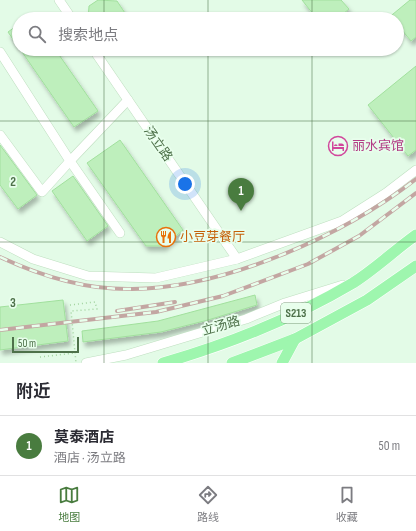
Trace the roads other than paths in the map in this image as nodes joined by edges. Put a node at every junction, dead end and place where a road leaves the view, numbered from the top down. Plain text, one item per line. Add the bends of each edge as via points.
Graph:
1 (59, 0) edge
2 (67, 12) edge
3 (0, 52) edge
4 (98, 56) edge
5 (128, 100) junction
6 (0, 135) edge
7 (70, 161) junction
8 (416, 170) edge
9 (120, 233) dead end
10 (416, 235) edge
11 (0, 242) edge
12 (237, 259) junction
13 (416, 266) edge
14 (354, 282) junction
15 (295, 339) junction
16 (86, 363) edge
17 (162, 363) edge
18 (232, 363) edge
19 (282, 363) edge

1 - 2 street
3 - 7 street
4 - 5 street, 汤立路
5 - 7 street
5 - 12 street, 汤立路
6 - 7 street via 42,192
7 - 9 street
8 - 12 street via 342,221
10 - 14 main road, 立汤路 / S213
11 - 12 street via 33,259 88,276 156,278
13 - 15 main road, S213 via 367,300
14 - 16 street, 立汤路 / S213 via 286,303 246,319 126,355
14 - 17 main road, 立汤路 / S213 via 281,321
15 - 18 main road, S213
15 - 19 main road

